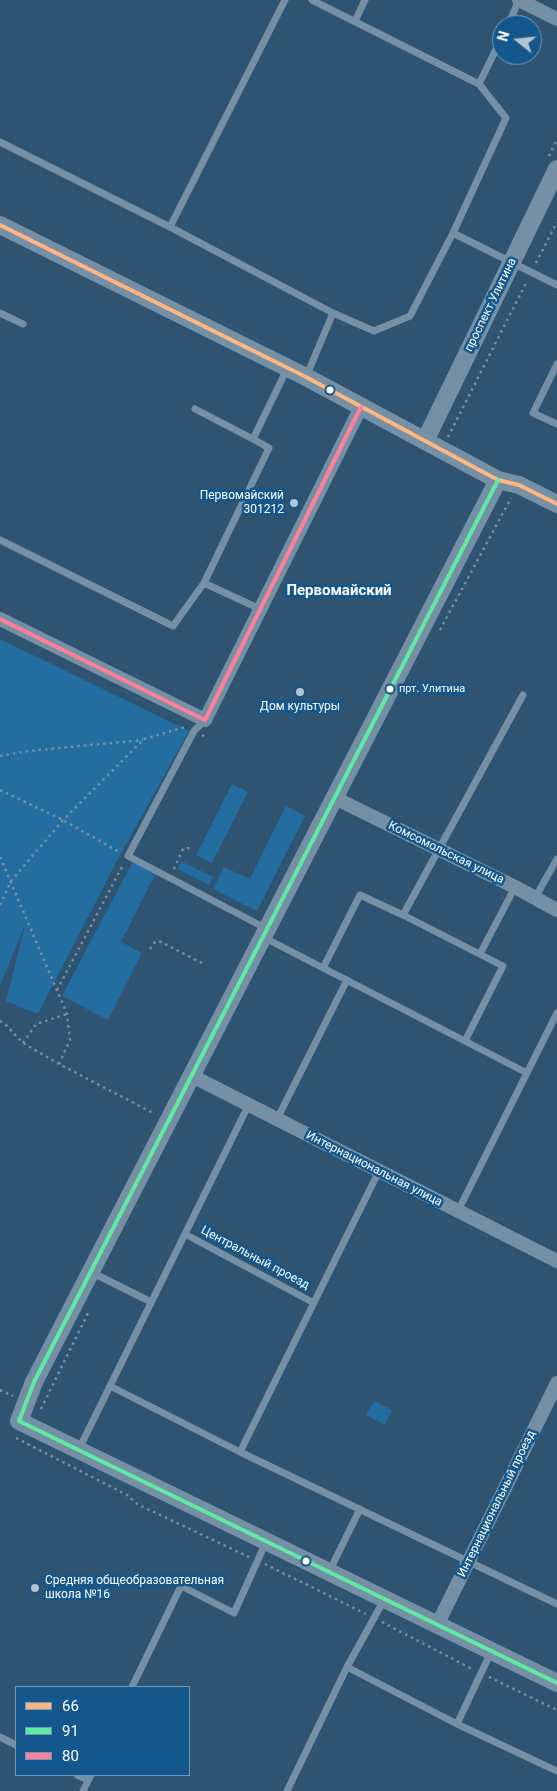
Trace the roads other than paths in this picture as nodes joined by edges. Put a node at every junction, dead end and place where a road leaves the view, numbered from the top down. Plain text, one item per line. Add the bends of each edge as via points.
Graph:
1 (285, 0) edge
2 (312, 0) edge
3 (365, 0) edge
4 (519, 0) edge
5 (512, 15) edge
6 (557, 19) edge
7 (354, 21) junction
8 (492, 58) edge
9 (480, 84) junction
10 (0, 142) edge
11 (557, 169) edge
12 (170, 227) junction
13 (1, 229) edge
14 (453, 233) junction
15 (512, 262) junction
16 (557, 285) edge
17 (0, 313) edge
18 (333, 313) junction
19 (23, 324) dead end
20 (557, 364) edge
21 (287, 369) junction
22 (306, 377) junction
23 (361, 407) junction
24 (195, 410) dead end
25 (557, 424) edge
26 (253, 439) junction
27 (425, 441) junction
28 (498, 480) junction
29 (557, 504) edge
30 (0, 540) edge
31 (204, 583) junction
32 (260, 609) junction
33 (0, 619) edge
34 (523, 695) dead end
35 (205, 720) junction
36 (335, 798) junction
37 (439, 849) junction
38 (557, 859) edge
39 (515, 887) junction
40 (535, 898) junction
41 (557, 910) edge
42 (403, 915) junction
43 (265, 933) junction
44 (480, 954) junction
45 (324, 968) junction
46 (347, 980) junction
47 (557, 1013) edge
48 (465, 1041) junction
49 (527, 1073) junction
50 (192, 1076) junction
51 (249, 1104) junction
52 (277, 1119) junction
53 (379, 1171) junction
54 (458, 1211) junction
55 (185, 1234) junction
56 (557, 1261) edge
57 (90, 1272) junction
58 (151, 1302) junction
59 (314, 1303) junction
60 (557, 1383) edge
61 (110, 1386) junction
62 (78, 1450) junction
63 (240, 1452) junction
64 (360, 1509) junction
65 (266, 1541) junction
66 (468, 1561) junction
67 (329, 1572) junction
68 (384, 1599) junction
69 (557, 1604) edge
70 (437, 1625) junction
71 (492, 1651) junction
72 (347, 1667) junction
73 (557, 1683) edge
74 (132, 1686) edge
75 (457, 1724) junction
76 (0, 1737) edge
77 (15, 1744) edge
78 (557, 1771) edge
79 (90, 1777) edge
80 (83, 1791) edge
81 (287, 1791) edge

1 - 12 lane
2 - 7 lane
3 - 7 lane
4 - 5 lane
4 - 6 street
7 - 9 lane
8 - 9 lane
9 - 14 lane via 506,118
10 - 12 lane
11 - 15 street, проспект Улитина
12 - 18 lane
13 - 21 street
14 - 15 lane
14 - 18 lane via 410,316 374,331
15 - 16 lane
15 - 27 street, проспект Улитина
17 - 19 lane
18 - 22 lane
20 - 25 lane via 533,412
21 - 22 street
21 - 26 lane
22 - 23 street
23 - 27 street
23 - 32 street
24 - 26 lane
26 - 31 lane via 269,448
27 - 28 street
28 - 29 street via 519,485
28 - 36 street
30 - 31 lane via 173,626
31 - 32 lane
32 - 35 street
33 - 35 street
34 - 37 lane
35 - 43 lane via 194,731 128,856
36 - 37 street, Комсомольская улица
36 - 43 street
37 - 39 street, Комсомольская улица
37 - 42 lane
38 - 40 lane
39 - 40 street, Комсомольская улица
39 - 44 lane
40 - 41 street, Комсомольская улица
42 - 44 lane
42 - 45 lane via 360,895
43 - 45 lane
43 - 50 street
44 - 48 lane via 503,966
45 - 46 lane
46 - 48 lane
46 - 52 lane
47 - 49 lane
48 - 49 lane
49 - 54 lane
50 - 51 street, Интернациональная улица
50 - 57 street
51 - 52 street, Интернациональная улица
51 - 55 lane
52 - 53 street, Интернациональная улица
53 - 54 street, Интернациональная улица
53 - 59 lane
54 - 56 street, Интернациональная улица
55 - 58 lane
55 - 59 lane, Центральный проезд
57 - 58 lane
57 - 62 street via 34,1382 19,1421
58 - 61 lane
59 - 63 lane
60 - 66 street, Интернациональный проезд
61 - 62 lane
61 - 63 lane
62 - 65 street
63 - 64 lane
64 - 66 lane
64 - 67 lane
65 - 67 street
65 - 74 lane via 234,1613 180,1586
66 - 69 lane
66 - 70 street, Интернациональный проезд
67 - 68 street
68 - 70 street
68 - 72 lane
70 - 71 street
71 - 73 street
71 - 75 lane
72 - 75 lane
72 - 81 lane
75 - 78 lane
76 - 77 lane
79 - 80 lane

